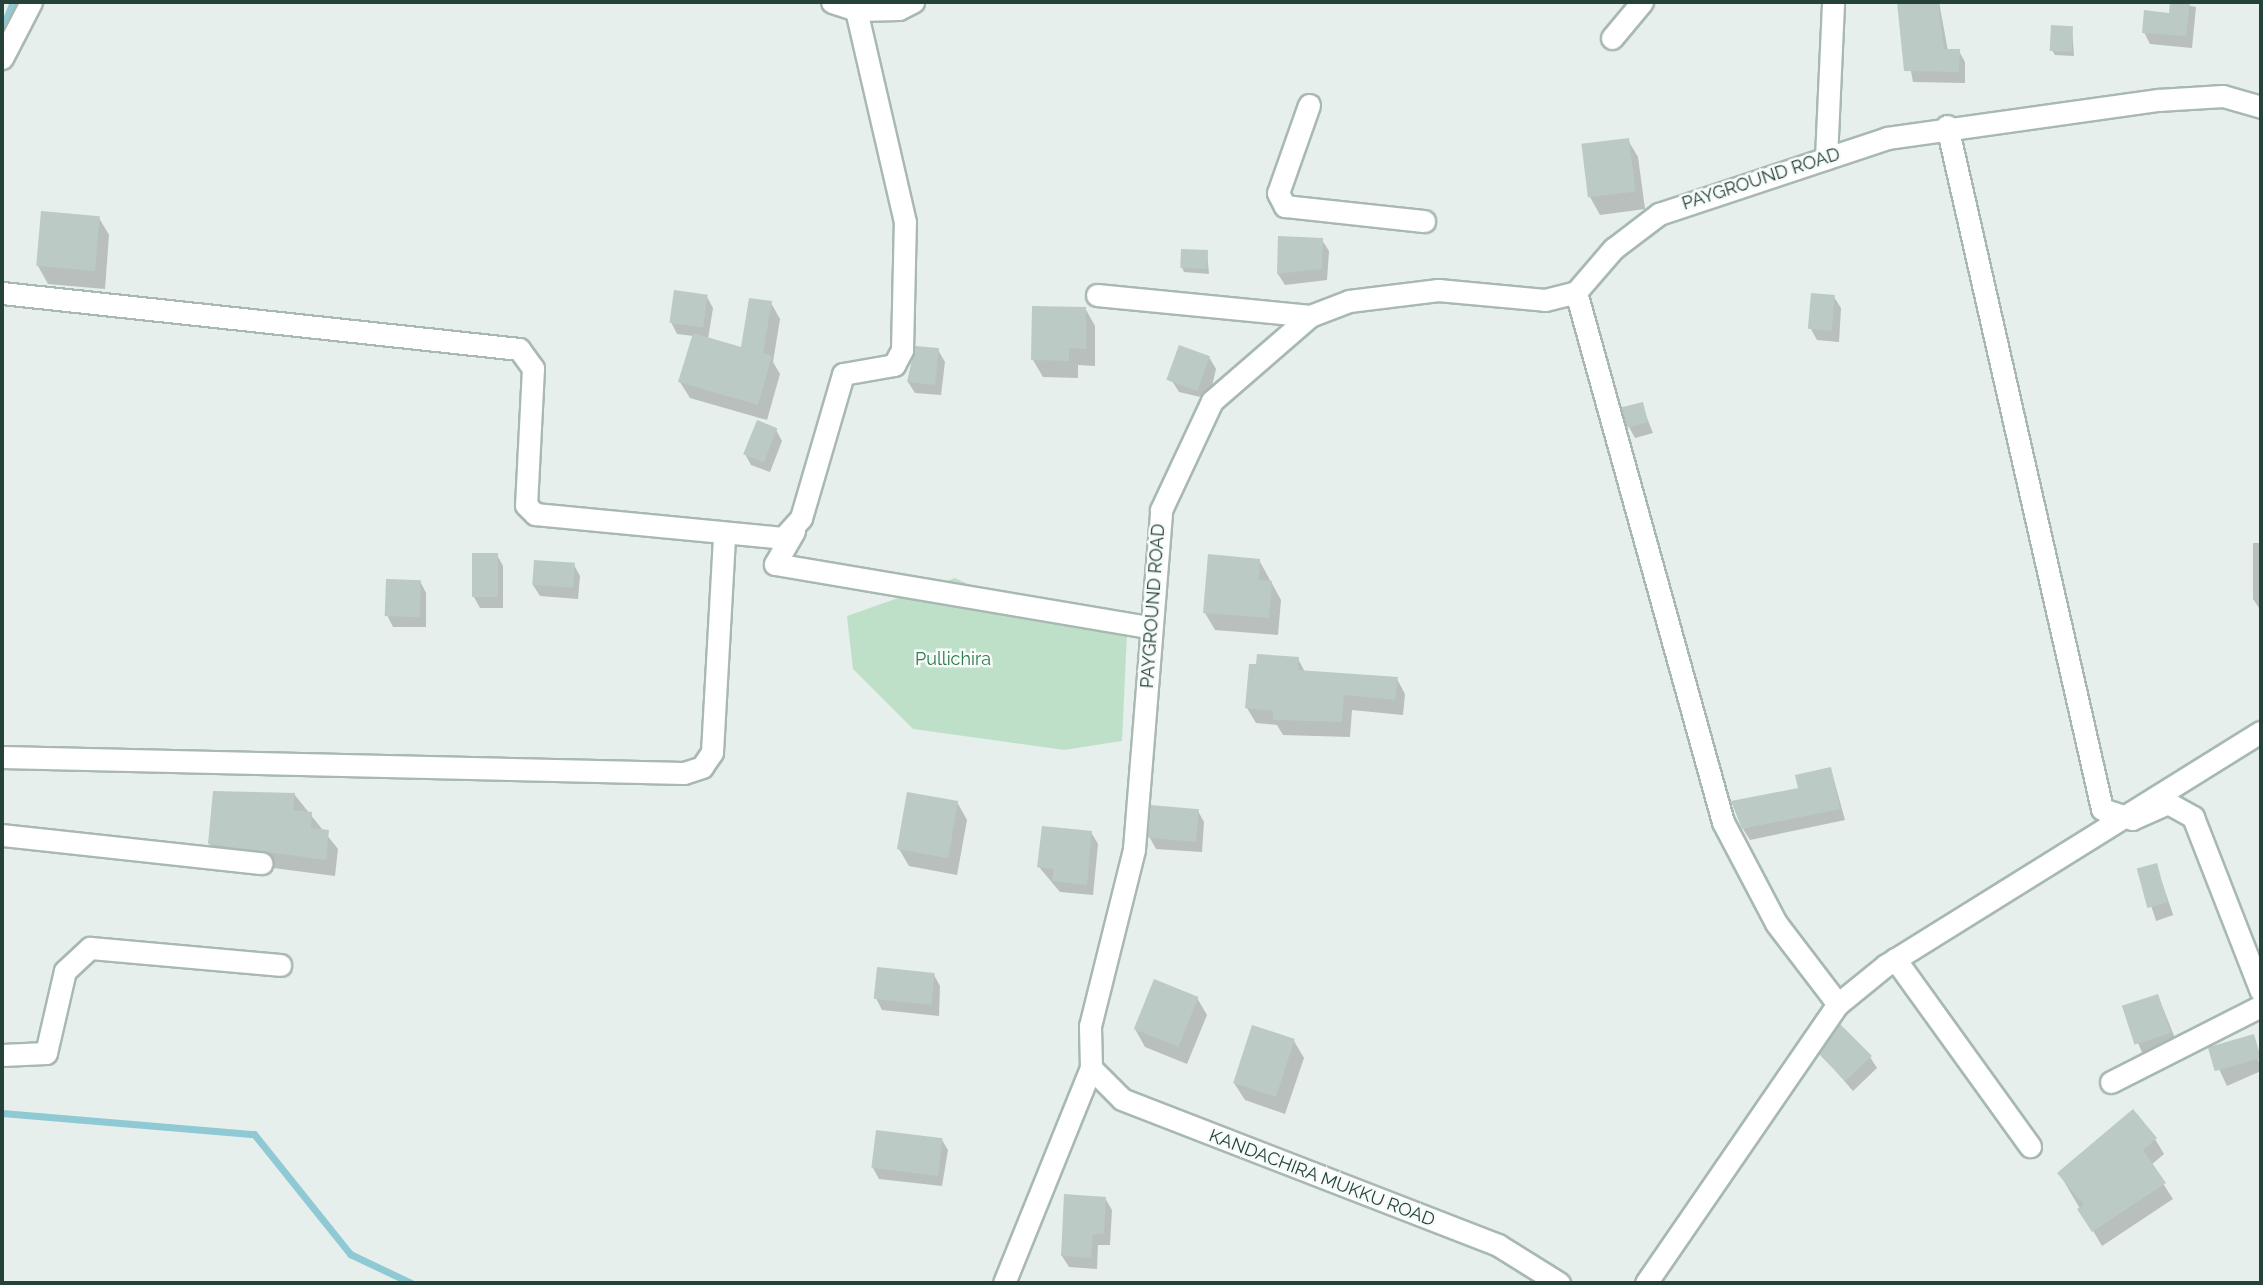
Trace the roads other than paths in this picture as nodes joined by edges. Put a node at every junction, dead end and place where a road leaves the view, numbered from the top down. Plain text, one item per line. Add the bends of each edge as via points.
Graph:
1 (31, 2) edge
2 (832, 2) edge
3 (913, 2) edge
4 (1642, 2) edge
5 (1833, 2) edge
6 (856, 10) junction
7 (1612, 38) dead end
8 (2, 58) edge
9 (1309, 105) dead end
10 (2261, 107) edge
11 (1947, 126) junction
12 (1826, 158) junction
13 (1424, 221) dead end
14 (1576, 292) junction
15 (2, 293) edge
16 (1097, 295) dead end
17 (1310, 316) junction
18 (795, 529) junction
19 (724, 536) junction
20 (1149, 627) junction
21 (2261, 732) edge
22 (2, 758) edge
23 (2119, 819) junction
24 (2, 835) edge
25 (261, 863) dead end
26 (1895, 959) junction
27 (280, 965) dead end
28 (2261, 991) edge
29 (1838, 1004) junction
30 (2261, 1006) edge
31 (2, 1055) edge
32 (1091, 1068) junction
33 (2111, 1082) dead end
34 (2030, 1146) dead end
35 (1004, 1283) edge
36 (1559, 1283) edge
37 (1646, 1283) edge

1 - 8 street
2 - 6 street
3 - 6 street via 899,9
4 - 7 street
5 - 12 street
6 - 18 street via 905,222 902,350 894,365 843,374
9 - 13 street via 1278,193 1285,206
10 - 11 street, PAYGROUND ROAD via 2222,96
11 - 12 street, PAYGROUND ROAD
11 - 23 street via 2067,675 2102,809
12 - 14 street, PAYGROUND ROAD via 1659,214 1613,249
14 - 17 street, PAYGROUND ROAD via 1545,300 1438,290 1349,301
14 - 29 street via 1723,822 1776,923
15 - 19 street via 519,349 533,368 526,505 535,514
16 - 17 street
17 - 20 street, PAYGROUND ROAD via 1212,401 1161,510
18 - 19 street via 766,541
18 - 20 street via 775,564
19 - 22 street via 712,752 702,767 684,773
20 - 32 street, PAYGROUND ROAD via 1134,849 1090,1026
21 - 23 street
23 - 26 street
23 - 28 street via 2168,803 2193,817
24 - 25 street
26 - 29 street
26 - 34 street
27 - 31 street via 90,948 65,971 46,1052
29 - 37 street
30 - 33 street
32 - 35 street
32 - 36 street, KANDACHIRA MUKKU ROAD via 1122,1099 1498,1245

